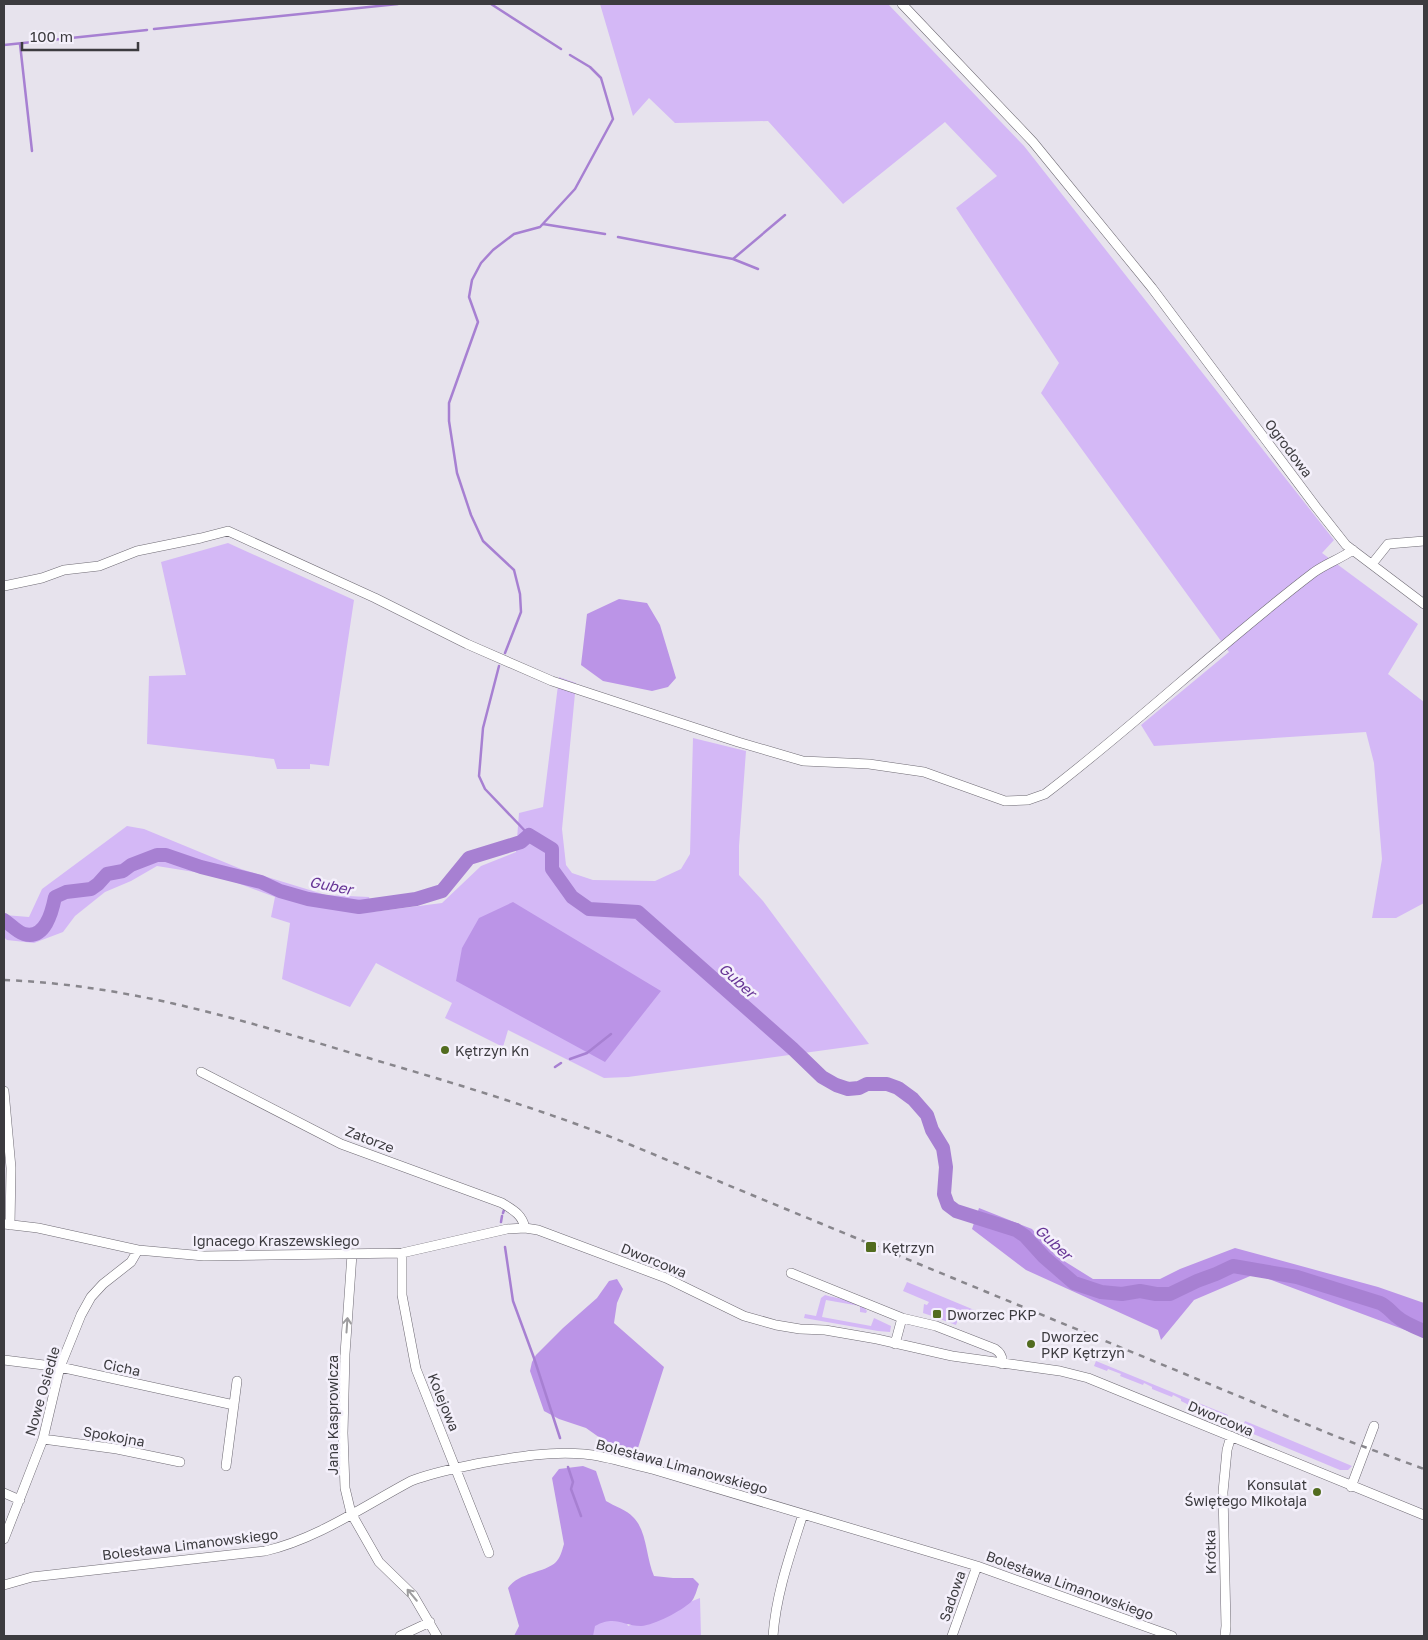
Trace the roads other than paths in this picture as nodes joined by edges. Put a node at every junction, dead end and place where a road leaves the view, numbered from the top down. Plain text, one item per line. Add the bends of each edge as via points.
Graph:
1 (902, 4) edge
2 (1424, 542) edge
3 (1353, 550) junction
4 (1372, 564) junction
5 (4, 586) edge
6 (1424, 604) edge
7 (201, 1072) dead end
8 (4, 1091) edge
9 (7, 1224) edge
10 (525, 1228) junction
11 (138, 1250) junction
12 (402, 1253) junction
13 (352, 1254) junction
14 (791, 1273) dead end
15 (902, 1318) junction
16 (895, 1344) junction
17 (4, 1360) edge
18 (1002, 1364) junction
19 (60, 1367) junction
20 (237, 1381) dead end
21 (234, 1405) junction
22 (1374, 1426) dead end
23 (1231, 1436) junction
24 (43, 1438) junction
25 (180, 1462) dead end
26 (226, 1466) dead end
27 (455, 1468) junction
28 (1351, 1487) junction
29 (4, 1493) edge
30 (20, 1500) junction
31 (352, 1513) junction
32 (803, 1514) junction
33 (1424, 1516) edge
34 (4, 1539) edge
35 (489, 1553) dead end
36 (977, 1566) junction
37 (4, 1583) edge
38 (430, 1622) junction
39 (1226, 1626) junction
40 (400, 1636) edge
41 (437, 1636) edge
42 (773, 1636) edge
43 (952, 1636) edge
44 (1169, 1636) edge
45 (1225, 1636) edge
46 (1234, 1636) edge

1 - 3 street, Ogrodowa via 1033,142 1152,288 1316,507
2 - 4 street via 1388,544
3 - 4 street, Ogrodowa
3 - 5 street via 1308,577 1045,794 1028,800 1005,801 924,772 869,764 802,761 552,682 228,531 137,551 99,566 64,570
4 - 6 street, Ogrodowa
7 - 10 street, Zatorze via 342,1144 502,1203 518,1213
8 - 9 street via 11,1168
9 - 11 street, Ignacego Kraszewskiego
10 - 12 street, Dworcowa via 507,1229
10 - 16 street, Dworcowa via 666,1278 744,1316 776,1325 825,1330
11 - 13 street, Ignacego Kraszewskiego via 204,1256
11 - 19 street, Nowe Osiedle via 131,1262 91,1297
12 - 13 street, Ignacego Kraszewskiego
12 - 27 street, Kolejowa via 402,1295 416,1369
31 -> 13 street, Jana Kasprowicza via 345,1488 343,1433
14 - 15 street
15 - 16 street
15 - 18 street via 936,1326 995,1349 1001,1353
16 - 18 street, Dworcowa
17 - 19 street, Cicha
18 - 23 street, Dworcowa via 1088,1378
19 - 21 street, Cicha
19 - 24 street, Nowe Osiedle
20 - 21 street
21 - 26 street
22 - 28 street
23 - 28 street, Dworcowa
23 - 39 street, Krótka via 1223,1492
24 - 25 street, Spokojna
24 - 30 street, Nowe Osiedle
27 - 31 street, Bolesława Limanowskiego via 411,1480
27 - 32 street, Bolesława Limanowskiego via 544,1453 586,1454 652,1469
27 - 35 street, Kolejowa
28 - 33 street, Dworcowa
29 - 30 street
30 - 34 street, Nowe Osiedle
31 - 37 street, Bolesława Limanowskiego via 294,1544 265,1551 32,1577
38 -> 31 street, Jana Kasprowicza via 413,1595 379,1562
32 - 36 street, Bolesława Limanowskiego
32 - 42 street via 779,1591
36 - 43 street, Sadowa
36 - 44 street, Bolesława Limanowskiego
38 - 40 street
38 - 41 street, Jana Kasprowicza
39 - 45 street, Krótka
39 - 46 street

